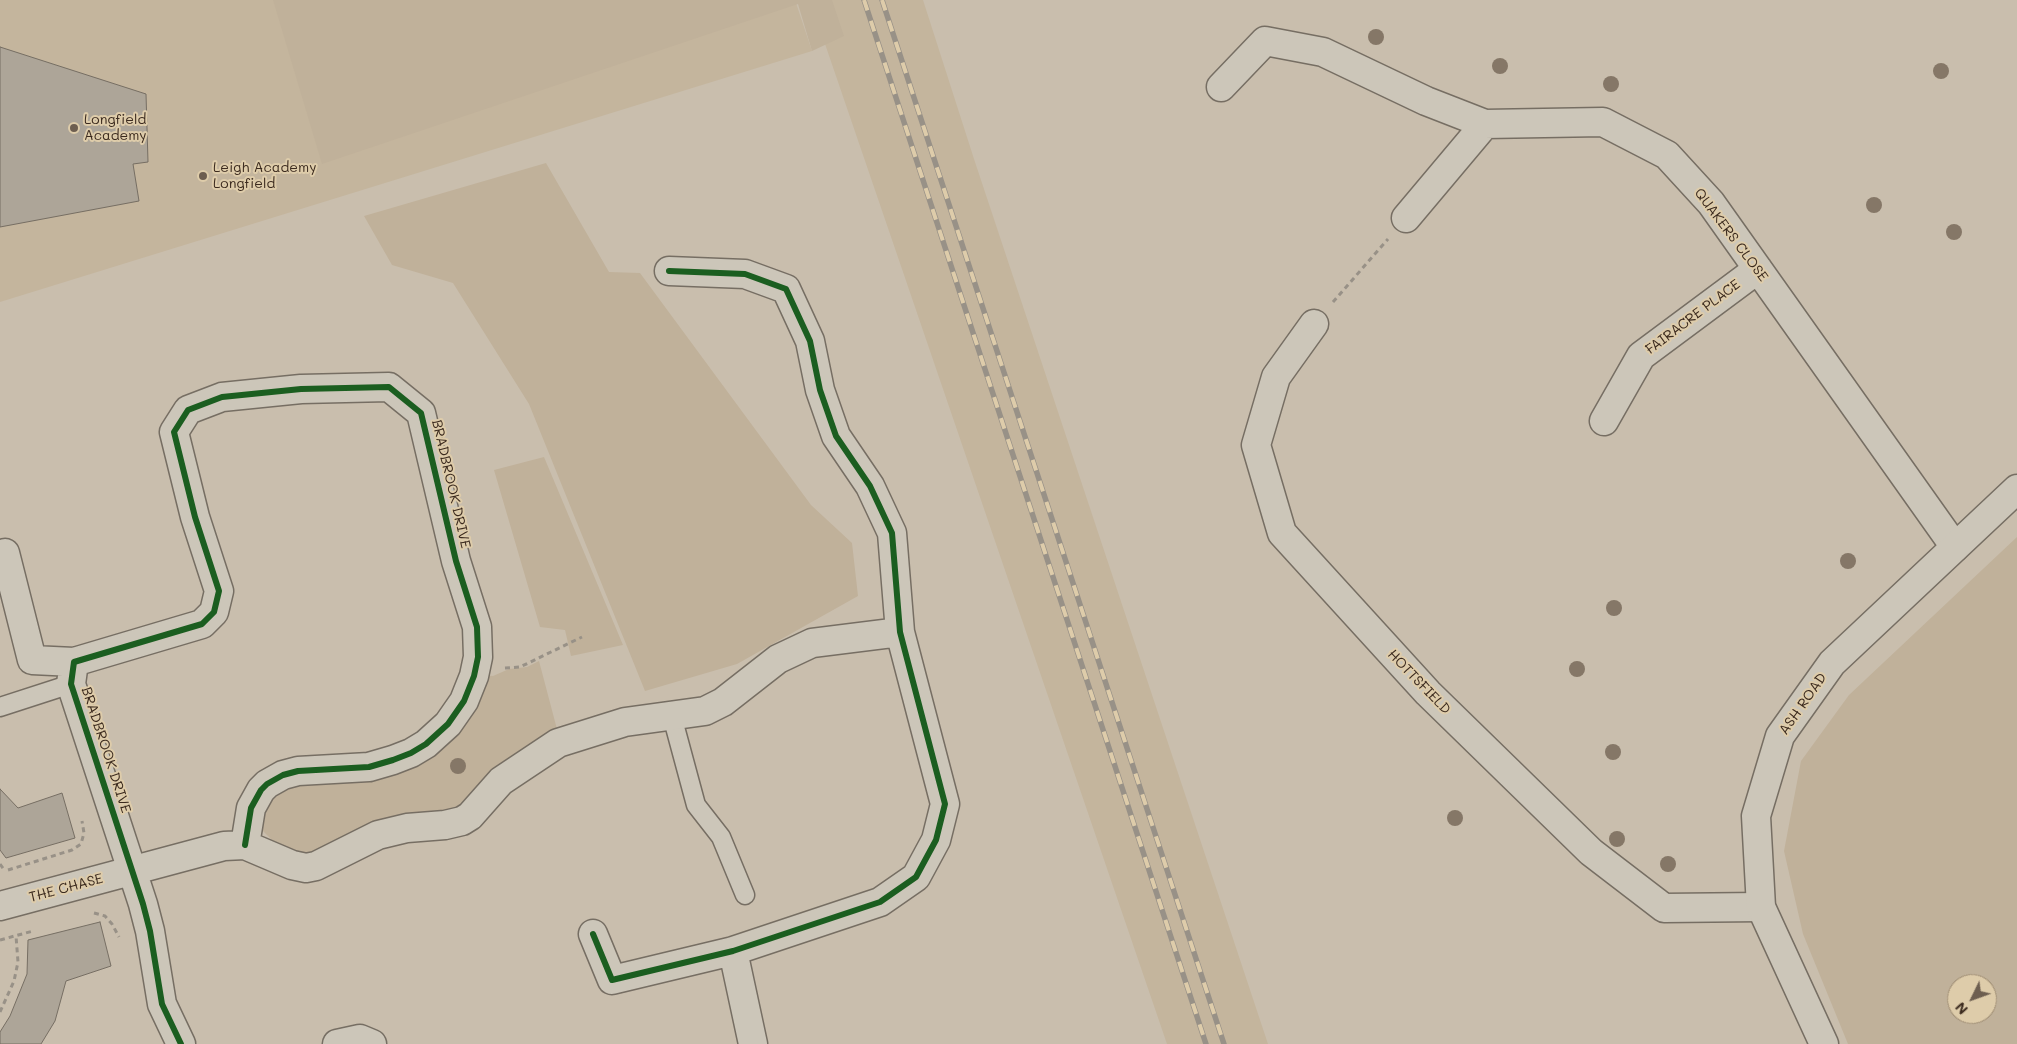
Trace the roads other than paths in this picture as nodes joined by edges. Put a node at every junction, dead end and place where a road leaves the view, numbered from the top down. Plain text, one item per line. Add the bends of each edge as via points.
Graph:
1 (1221, 88) dead end
2 (1485, 124) junction
3 (1406, 218) road end
4 (1758, 269) junction
5 (669, 271) dead end
6 (1314, 324) road end
7 (1604, 421) dead end
8 (2017, 489) edge
9 (1955, 547) junction
10 (2, 554) edge
11 (900, 632) junction
12 (72, 673) junction
13 (0, 707) edge
14 (672, 716) junction
15 (245, 845) junction
16 (133, 870) junction
17 (745, 895) dead end
18 (0, 906) edge
19 (1761, 907) junction
20 (593, 934) dead end
21 (733, 951) junction
22 (181, 1044) edge
23 (337, 1044) edge
24 (372, 1044) edge
25 (753, 1044) edge
26 (1824, 1044) edge

1 - 2 street via 1265,41 1323,52 1426,101
2 - 3 street
2 - 4 street, QUAKERS CLOSE via 1603,122 1667,155 1711,204
4 - 7 street, FAIRACRE PLACE via 1642,356
4 - 9 street, QUAKERS CLOSE
5 - 11 street via 745,274 786,289 810,341 820,390 836,436 870,486 892,534
6 - 19 street, HOTTSFIELD via 1276,377 1256,445 1282,533 1428,693 1591,852 1664,908
8 - 9 street, ASH ROAD
9 - 19 street, ASH ROAD via 1832,662 1780,736 1756,816
10 - 12 street via 32,660
11 - 14 street via 806,645 767,667 718,705 698,713
11 - 21 street via 945,804 936,840 916,877 880,902
12 - 13 lane
12 - 15 street, BRADBROOK DRIVE via 202,624 214,612 219,590 174,432 188,410 222,397 301,389 389,387 421,413 456,561 477,627 478,657 464,701 448,724 411,753 369,766 298,771 267,784 251,808
12 - 16 street, BRADBROOK DRIVE
14 - 15 street via 625,722 558,743 501,781 462,821 378,835 316,866 297,867
14 - 17 lane via 696,805 721,837
15 - 16 street, THE CHASE via 215,848
16 - 18 street, THE CHASE
16 - 22 street, BRADBROOK DRIVE via 150,931 162,1004
19 - 26 street, ASH ROAD
20 - 21 street via 612,980
21 - 25 street
23 - 24 street via 360,1040

